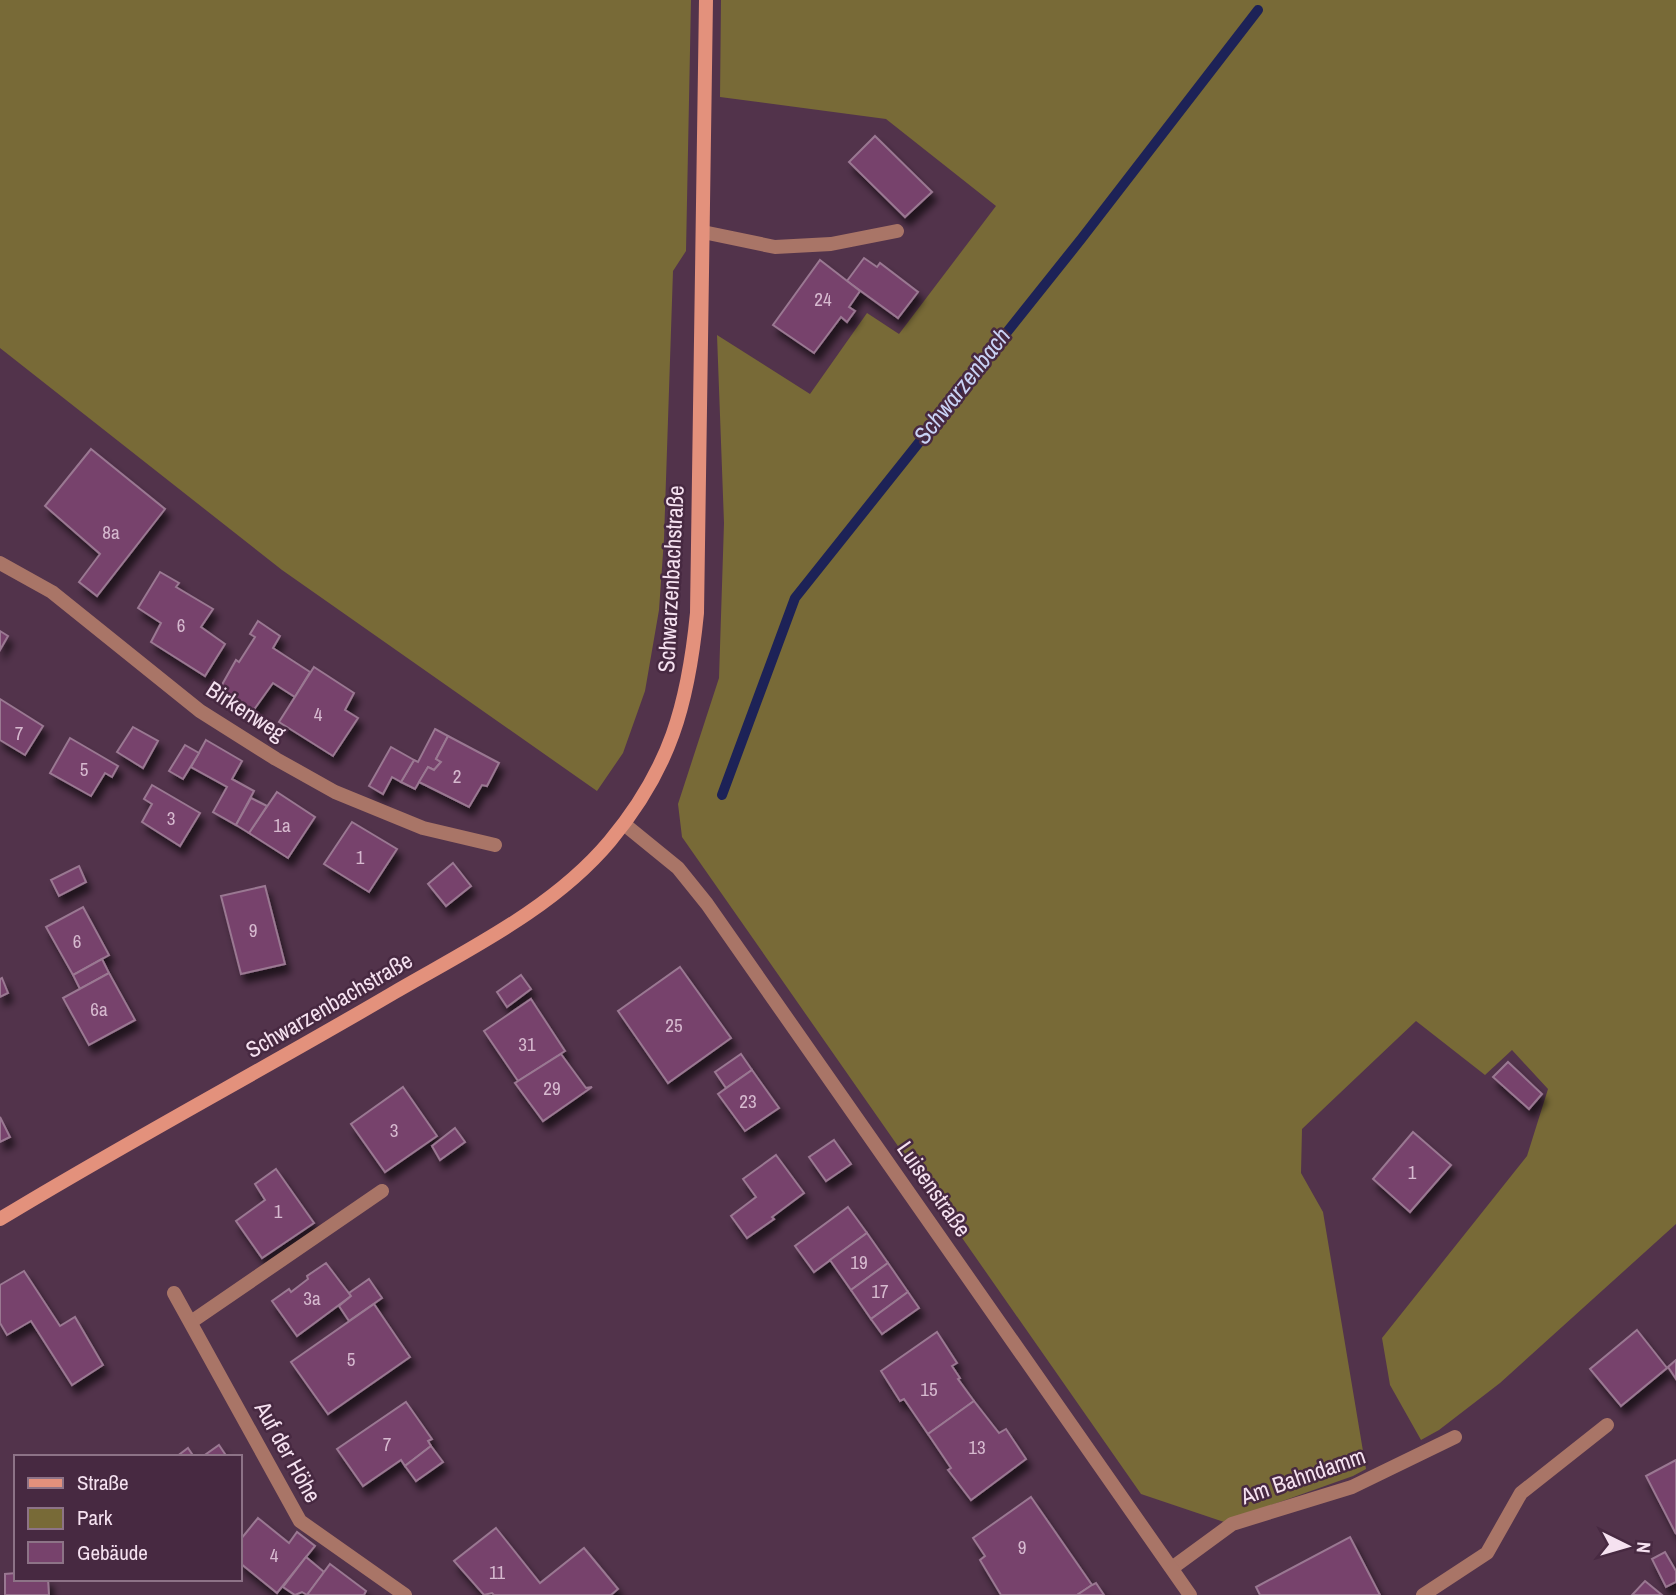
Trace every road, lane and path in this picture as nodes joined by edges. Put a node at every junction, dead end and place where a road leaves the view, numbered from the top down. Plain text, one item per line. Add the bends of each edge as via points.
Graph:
1 (706, 0) edge
2 (897, 231) dead end
3 (703, 232) junction
4 (0, 563) edge
5 (624, 824) junction
6 (495, 845) dead end
7 (382, 1191) dead end
8 (0, 1219) edge
9 (174, 1293) dead end
10 (191, 1322) junction
11 (1606, 1425) dead end
12 (1455, 1437) dead end
13 (1172, 1568) junction
14 (405, 1595) edge
15 (1190, 1595) edge
16 (1423, 1595) edge

1 - 3 main road, Schwarzenbachstraße
2 - 3 street via 831,244 775,247
3 - 5 main road, Schwarzenbachstraße via 697,613 691,668 672,739
4 - 6 street, Birkenweg via 52,593 200,711 276,759 335,792 412,824
5 - 8 main road, Schwarzenbachstraße via 572,880 503,929
5 - 13 street, Luisenstraße via 678,868 707,904
7 - 10 street
9 - 10 street, Auf der Höhe
10 - 14 street, Auf der Höhe via 300,1521
11 - 16 street via 1521,1493 1487,1553
12 - 13 street, Am Bahndamm via 1352,1486 1232,1524
13 - 15 street, Luisenstraße

